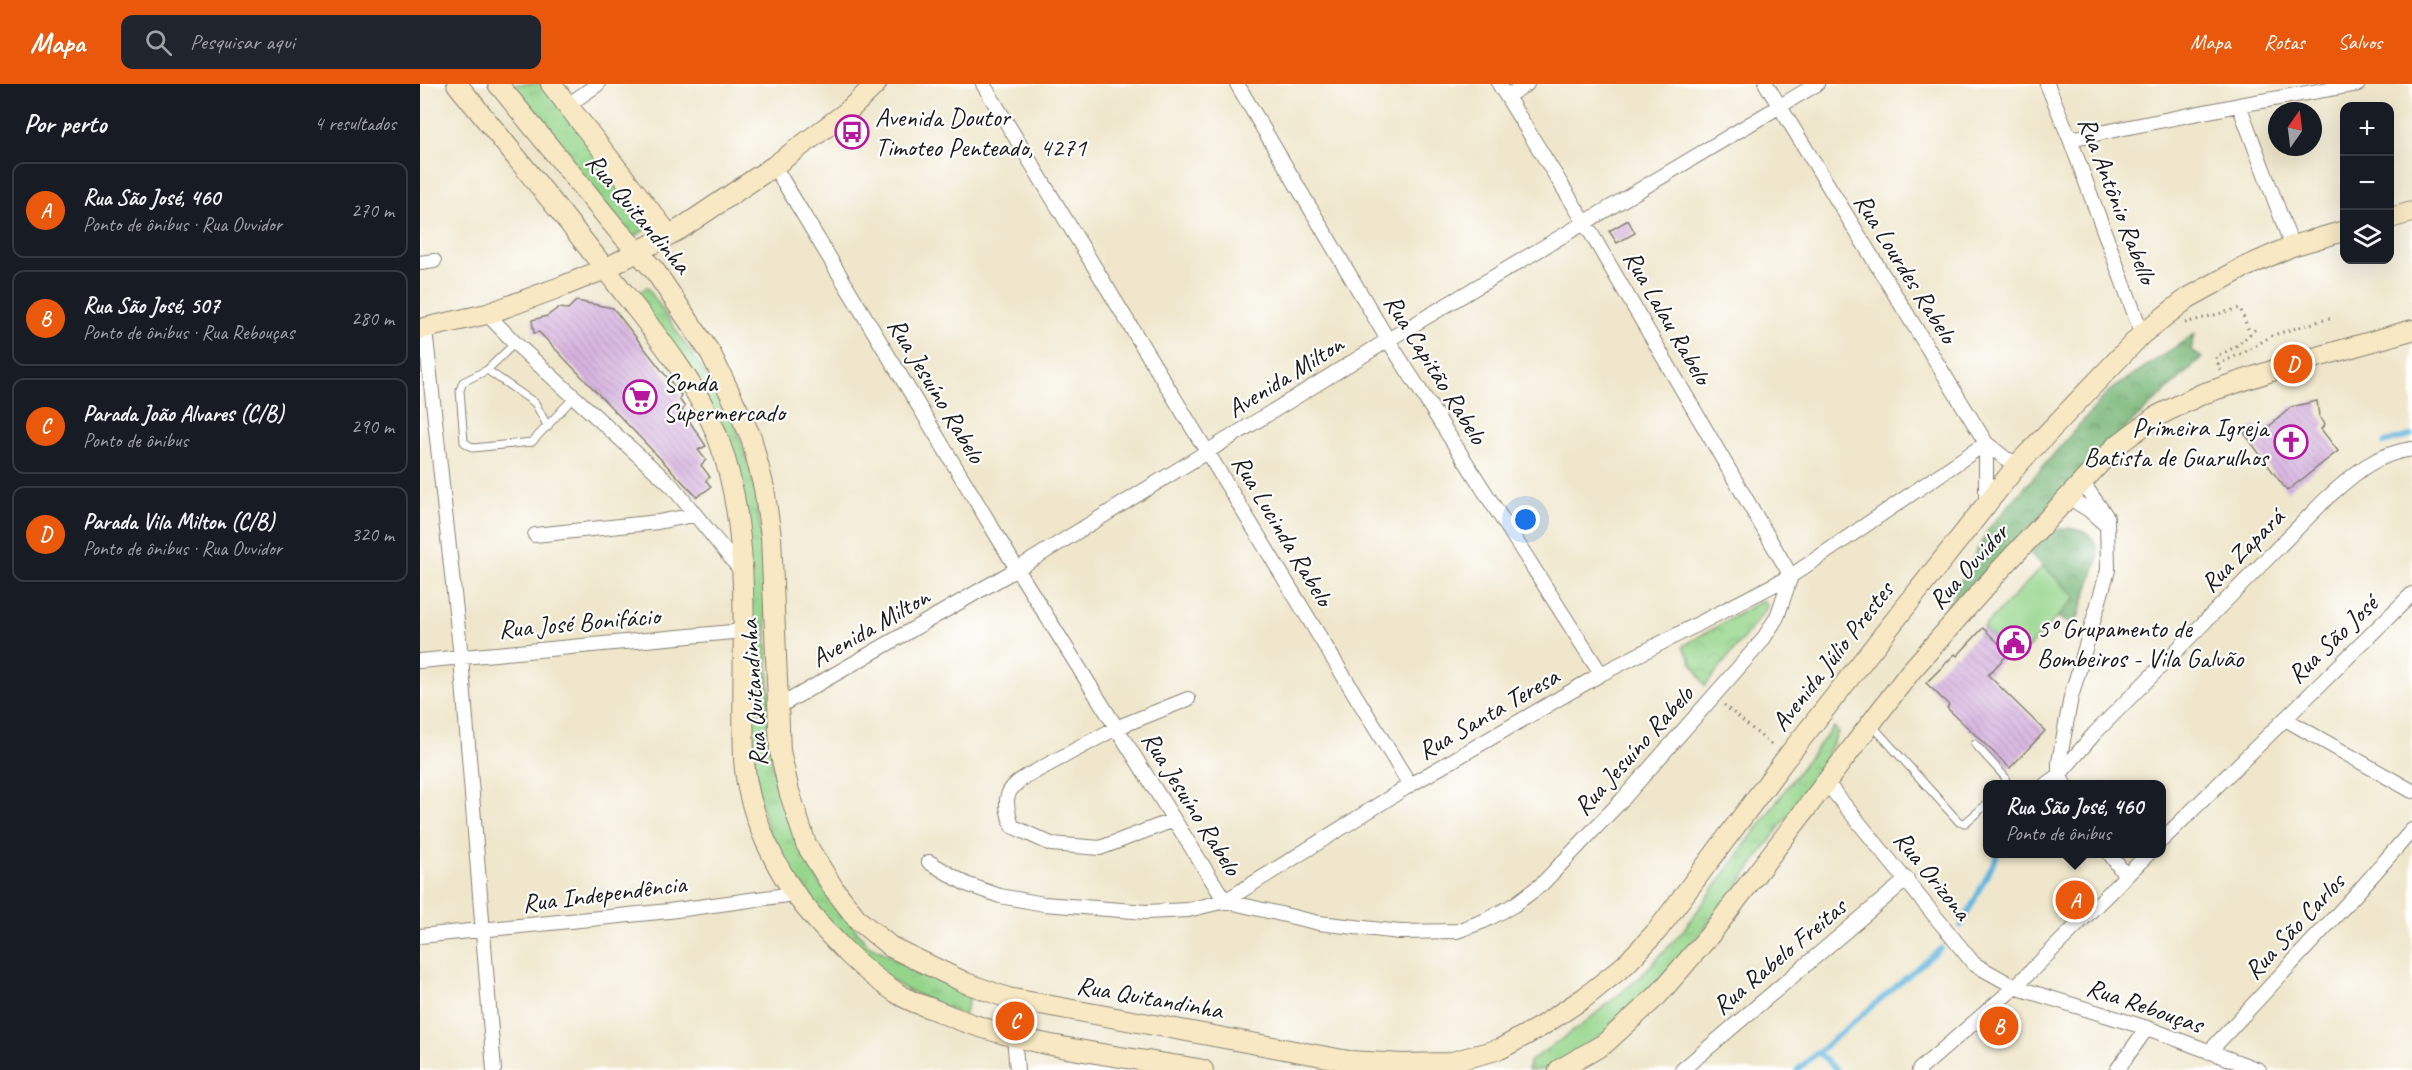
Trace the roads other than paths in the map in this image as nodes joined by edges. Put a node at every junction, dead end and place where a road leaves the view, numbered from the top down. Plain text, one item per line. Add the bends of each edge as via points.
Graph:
1 (457, 84) edge
2 (498, 84) edge
3 (550, 84) edge
4 (598, 84) edge
5 (876, 84) edge
6 (983, 84) edge
7 (1237, 84) edge
8 (1527, 84) edge
9 (1766, 84) edge
10 (1816, 84) edge
11 (2047, 84) edge
12 (2358, 84) edge
13 (1503, 90) edge
14 (568, 105) junction
15 (2239, 105) junction
16 (1779, 106) junction
17 (2070, 139) junction
18 (774, 166) junction
19 (2412, 212) edge
20 (2394, 217) edge
21 (1585, 223) junction
22 (2340, 232) edge
23 (669, 235) junction
24 (2292, 246) junction
25 (638, 252) junction
26 (434, 261) dead end
27 (420, 263) edge
28 (605, 269) junction
29 (486, 314) junction
30 (422, 329) edge
31 (2412, 330) edge
32 (2142, 333) junction
33 (1388, 340) junction
34 (515, 343) junction
35 (487, 370) junction
36 (575, 396) junction
37 (548, 427) junction
38 (1986, 443) junction
39 (2412, 449) edge
40 (1208, 452) junction
41 (2019, 463) junction
42 (2082, 482) junction
43 (2068, 497) junction
44 (1986, 504) junction
45 (694, 515) junction
46 (2108, 527) junction
47 (535, 536) dead end
48 (1017, 569) junction
49 (742, 572) junction
50 (1791, 576) junction
51 (2412, 594) edge
52 (743, 631) junction
53 (460, 657) junction
54 (420, 661) edge
55 (1601, 674) junction
56 (1188, 699) dead end
57 (778, 707) junction
58 (2285, 718) junction
59 (1870, 723) junction
60 (1116, 728) junction
61 (1975, 744) dead end
62 (2005, 780) edge
63 (2061, 780) edge
64 (1825, 781) junction
65 (1410, 785) junction
66 (2412, 791) edge
67 (1983, 808) edge
68 (1174, 820) junction
69 (2412, 830) edge
70 (2166, 836) edge
71 (2113, 858) edge
72 (2144, 858) edge
73 (929, 862) dead end
74 (2125, 875) junction
75 (1907, 879) junction
76 (794, 894) junction
77 (1225, 902) junction
78 (483, 931) junction
79 (420, 936) edge
80 (2015, 987) junction
81 (2147, 1028) junction
82 (1014, 1037) junction
83 (2209, 1053) junction
84 (1349, 1066) edge
85 (494, 1070) edge
86 (1017, 1070) edge
87 (1203, 1070) edge
88 (1559, 1070) edge
89 (1682, 1070) edge
90 (1919, 1070) edge
91 (2117, 1070) edge
92 (2259, 1070) edge

1 - 28 main road
2 - 25 main road, Rua Quitandinha
3 - 14 main road
4 - 14 street
5 - 18 main road via 848,111
6 - 40 street, Rua Lucinda Rabelo
7 - 33 street, Rua Capitão Rabelo
8 - 13 street
9 - 16 street, Rua Lourdes Rabelo
10 - 16 street, Avenida Milton
11 - 17 street, Rua Antônio Rabello
12 - 15 street
13 - 21 street, Rua Lalau Rabelo
14 - 23 main road
15 - 17 street
15 - 24 street
16 - 21 street, Avenida Milton
16 - 38 street, Rua Lourdes Rabelo
17 - 32 street, Rua Antônio Rabello
18 - 23 main road
18 - 48 street, Rua Jesuíno Rabelo
19 - 20 main road
21 - 33 street, Avenida Milton
21 - 50 street, Rua Lalau Rabelo
22 - 24 main road, Avenida Júlio Prestes
23 - 25 main road
24 - 32 main road, Avenida Júlio Prestes via 2188,298
25 - 28 main road
25 - 57 main road, Rua Quitandinha via 711,354 751,437 771,536
26 - 27 street
28 - 29 main road
28 - 49 main road via 659,338 718,436 734,494
29 - 30 main road
29 - 34 street
30 - 53 street
31 - 42 main road, Rua Ouvidor via 2202,394 2155,417 2116,446
32 - 41 main road, Avenida Júlio Prestes
33 - 40 street, Avenida Milton
33 - 55 street, Rua Capitão Rabelo
34 - 35 lane
34 - 36 street
35 - 37 lane via 535,403
35 - 37 lane via 463,382 460,390 464,442 473,448 532,442
36 - 37 lane
36 - 45 street via 672,486
38 - 41 street, Rua Lourdes Rabelo via 2006,459
38 - 44 street
38 - 50 street, Rua Santa Teresa
39 - 63 street, Rua Zapará via 2394,452 2359,469 2327,498 2095,733
40 - 48 street, Avenida Milton
40 - 65 street, Rua Lucinda Rabelo
41 - 44 main road, Avenida Júlio Prestes
42 - 43 main road, Rua Ouvidor
42 - 46 street via 2107,517
43 - 46 street
43 - 59 main road, Rua Ouvidor via 1910,672
44 - 84 main road, Avenida Júlio Prestes via 1787,757 1657,931 1625,965 1584,998 1500,1048 1448,1063
45 - 47 street
45 - 49 street
46 - 63 street via 2108,570 2071,697 2058,762
48 - 57 street, Avenida Milton
48 - 60 street, Rua Jesuíno Rabelo
49 - 52 main road
50 - 55 street, Rua Santa Teresa
50 - 77 street, Rua Jesuíno Rabelo via 1777,617 1767,633 1622,800 1542,884 1514,905 1457,931 1400,932 1319,923
51 - 58 street, Rua São José
52 - 53 street, Rua José Bonifácio
52 - 76 main road via 744,763 756,816 774,860
53 - 54 street, Rua José Bonifácio
53 - 78 street
55 - 65 street, Rua Santa Teresa
56 - 60 street
57 - 84 main road, Rua Quitandinha via 780,751 806,844 858,920 891,947 1008,998
58 - 66 street
58 - 70 street, Rua São José
59 - 64 main road
59 - 67 lane via 1959,822 1965,824
60 - 68 street, Rua Jesuíno Rabelo
60 - 68 street via 1013,784 1005,806 1012,826 1051,844 1100,848
61 - 62 lane
64 - 75 street, Rua Orizona
64 - 88 main road via 1709,936 1658,995 1604,1044
65 - 77 street, Rua Santa Teresa
68 - 77 street, Rua Jesuíno Rabelo
69 - 83 street, Rua São Carlos
71 - 74 street
72 - 74 street
73 - 77 street, Rua Santa Teresa via 966,884 1000,896 1044,904 1146,912 1188,910
74 - 80 street
75 - 80 street, Rua Orizona via 1974,964
75 - 89 street, Rua Rabelo Freitas
76 - 78 street, Rua Independência
76 - 82 main road via 836,943 899,995 950,1017
78 - 79 street, Rua Independência
78 - 85 street
80 - 81 street, Rua Rebouças
80 - 90 street
81 - 83 street, Rua Rebouças
81 - 91 street
82 - 86 street
82 - 87 main road
83 - 92 street, Rua Rebouças

